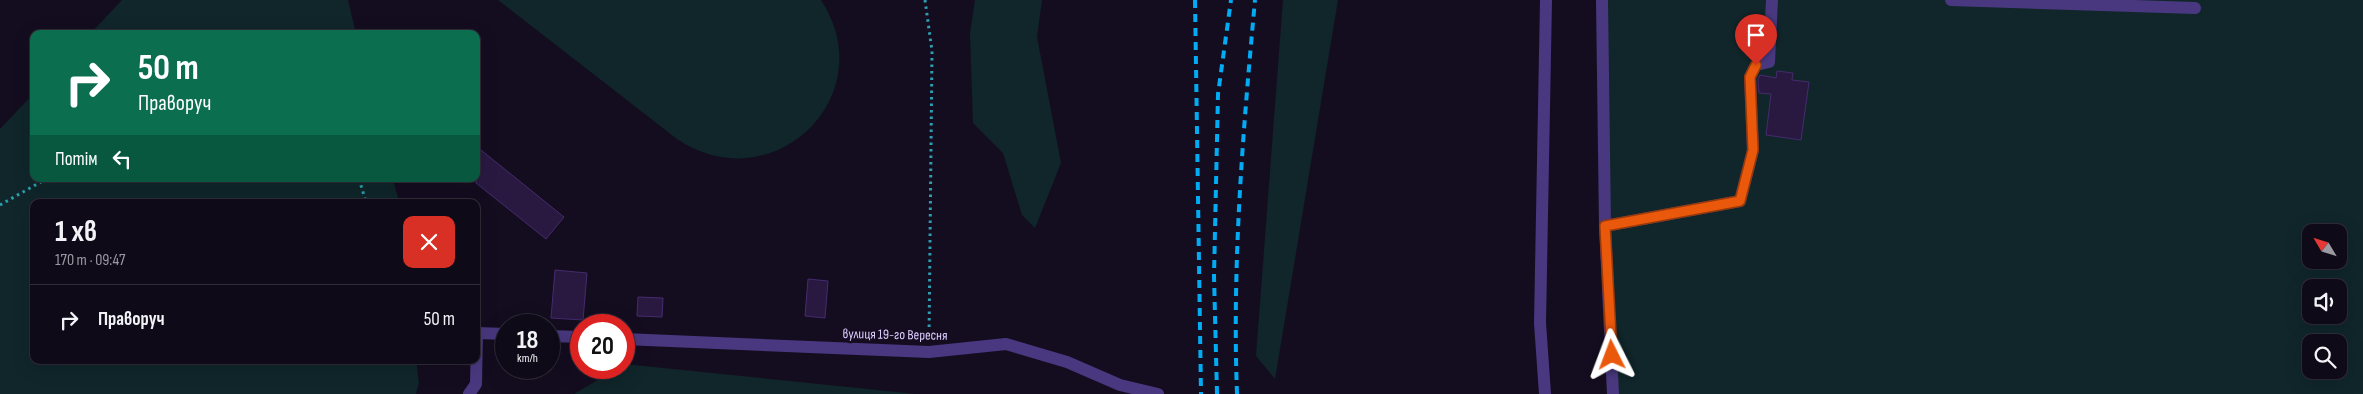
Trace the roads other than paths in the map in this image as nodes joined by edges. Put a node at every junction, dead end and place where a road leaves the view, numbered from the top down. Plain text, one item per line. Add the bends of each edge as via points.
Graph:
1 (1546, 0) edge
2 (1602, 0) edge
3 (1772, 0) edge
4 (1951, 0) edge
5 (2195, 8) dead end
6 (1605, 226) junction
7 (480, 333) edge
8 (495, 334) edge
9 (635, 339) edge
10 (476, 364) edge
11 (469, 394) edge
12 (1158, 394) edge
13 (1546, 394) edge
14 (1613, 394) edge

1 - 13 street via 1540,323
2 - 6 street
3 - 6 street via 1769,62 1756,65 1750,77 1753,150 1740,201
4 - 5 street
6 - 14 street
7 - 8 street
9 - 12 street, вулиця 19-го Вересня via 929,352 1006,344
10 - 11 street via 476,384

